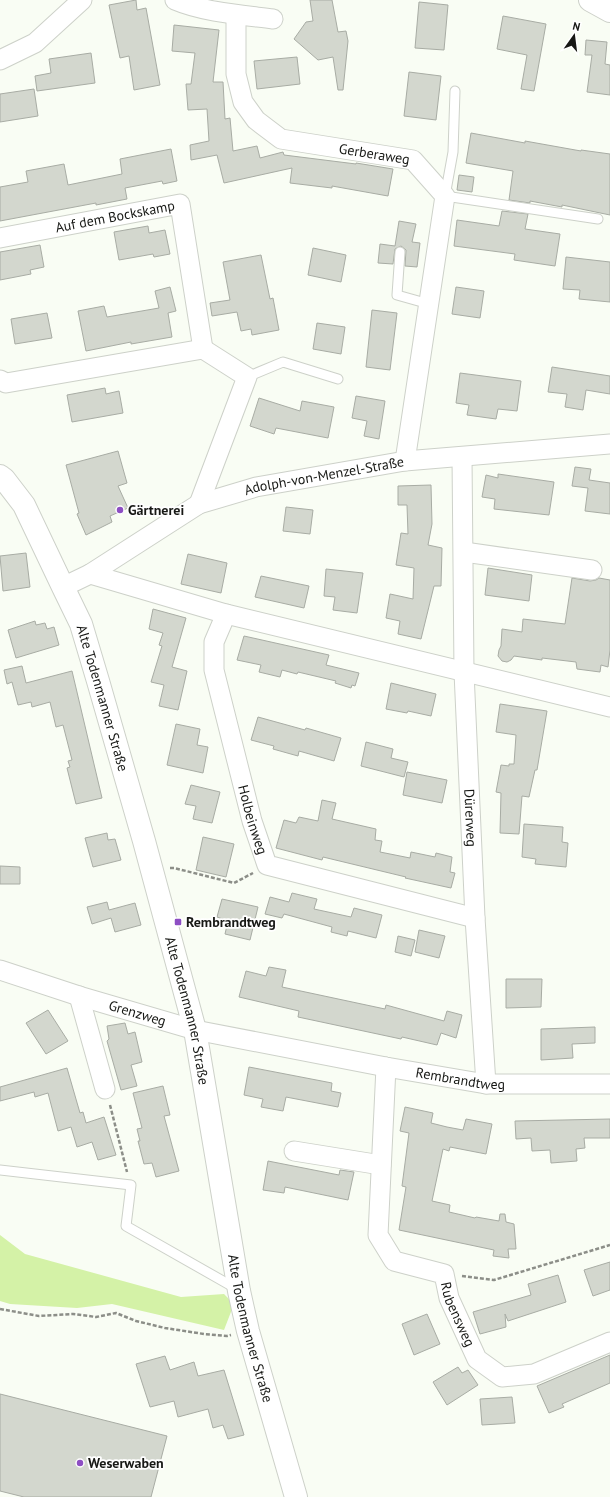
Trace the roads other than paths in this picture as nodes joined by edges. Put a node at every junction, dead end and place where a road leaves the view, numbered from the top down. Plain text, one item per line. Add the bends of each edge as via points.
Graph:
1 (82, 0) edge
2 (175, 0) edge
3 (236, 15) junction
4 (273, 19) dead end
5 (0, 60) edge
6 (455, 91) dead end
7 (445, 196) junction
8 (598, 219) dead end
9 (0, 238) edge
10 (400, 252) dead end
11 (429, 304) junction
12 (203, 349) junction
13 (247, 377) junction
14 (338, 379) dead end
15 (0, 380) edge
16 (610, 444) edge
17 (462, 457) junction
18 (405, 461) junction
19 (0, 476) edge
20 (199, 504) junction
21 (464, 552) junction
22 (592, 570) dead end
23 (90, 574) junction
24 (63, 587) junction
25 (226, 614) junction
26 (464, 672) junction
27 (610, 706) edge
28 (475, 918) junction
29 (0, 970) edge
30 (79, 996) junction
31 (195, 1030) junction
32 (386, 1067) junction
33 (486, 1084) junction
34 (610, 1084) edge
35 (105, 1089) road end
36 (294, 1151) dead end
37 (381, 1166) junction
38 (0, 1170) edge
39 (238, 1291) junction
40 (610, 1342) edge
41 (296, 1497) edge

1 - 5 street via 35,43
2 - 3 street
3 - 4 street
3 - 7 street, Gerberaweg via 236,74 244,102 256,120 281,139 413,160
6 - 7 lane via 453,152
7 - 8 lane
7 - 11 street
9 - 12 street, Auf dem Bockskamp via 180,204
10 - 11 lane via 397,295
11 - 18 street
12 - 13 street
12 - 15 street via 6,383
13 - 14 lane via 282,362
13 - 20 street
16 - 17 street, Adolph-von-Menzel-Straße
17 - 18 street, Adolph-von-Menzel-Straße
17 - 21 street, Dürerweg
18 - 20 street, Adolph-von-Menzel-Straße via 256,487
19 - 24 street, Alte Todenmanner Straße via 24,505
20 - 23 street, Adolph-von-Menzel-Straße
21 - 22 street
21 - 26 street, Dürerweg
23 - 24 street, Adolph-von-Menzel-Straße
23 - 25 street
24 - 31 street, Alte Todenmanner Straße via 81,624 98,681
25 - 26 street
25 - 28 street, Holbeinweg via 214,642 214,670 252,821 267,865
26 - 27 street
26 - 28 street, Dürerweg
28 - 33 street, Dürerweg
29 - 30 street, Grenzweg
30 - 31 street, Grenzweg
30 - 35 street
31 - 32 street, Rembrandtweg
31 - 39 street, Alte Todenmanner Straße
32 - 33 street, Rembrandtweg
32 - 37 street, Rubensweg
33 - 34 street, Rembrandtweg
36 - 37 street
37 - 40 street, Rubensweg via 378,1235 394,1261 444,1274 449,1298 477,1359 502,1377 534,1374
38 - 39 lane via 131,1186 126,1226
39 - 41 street, Alte Todenmanner Straße

